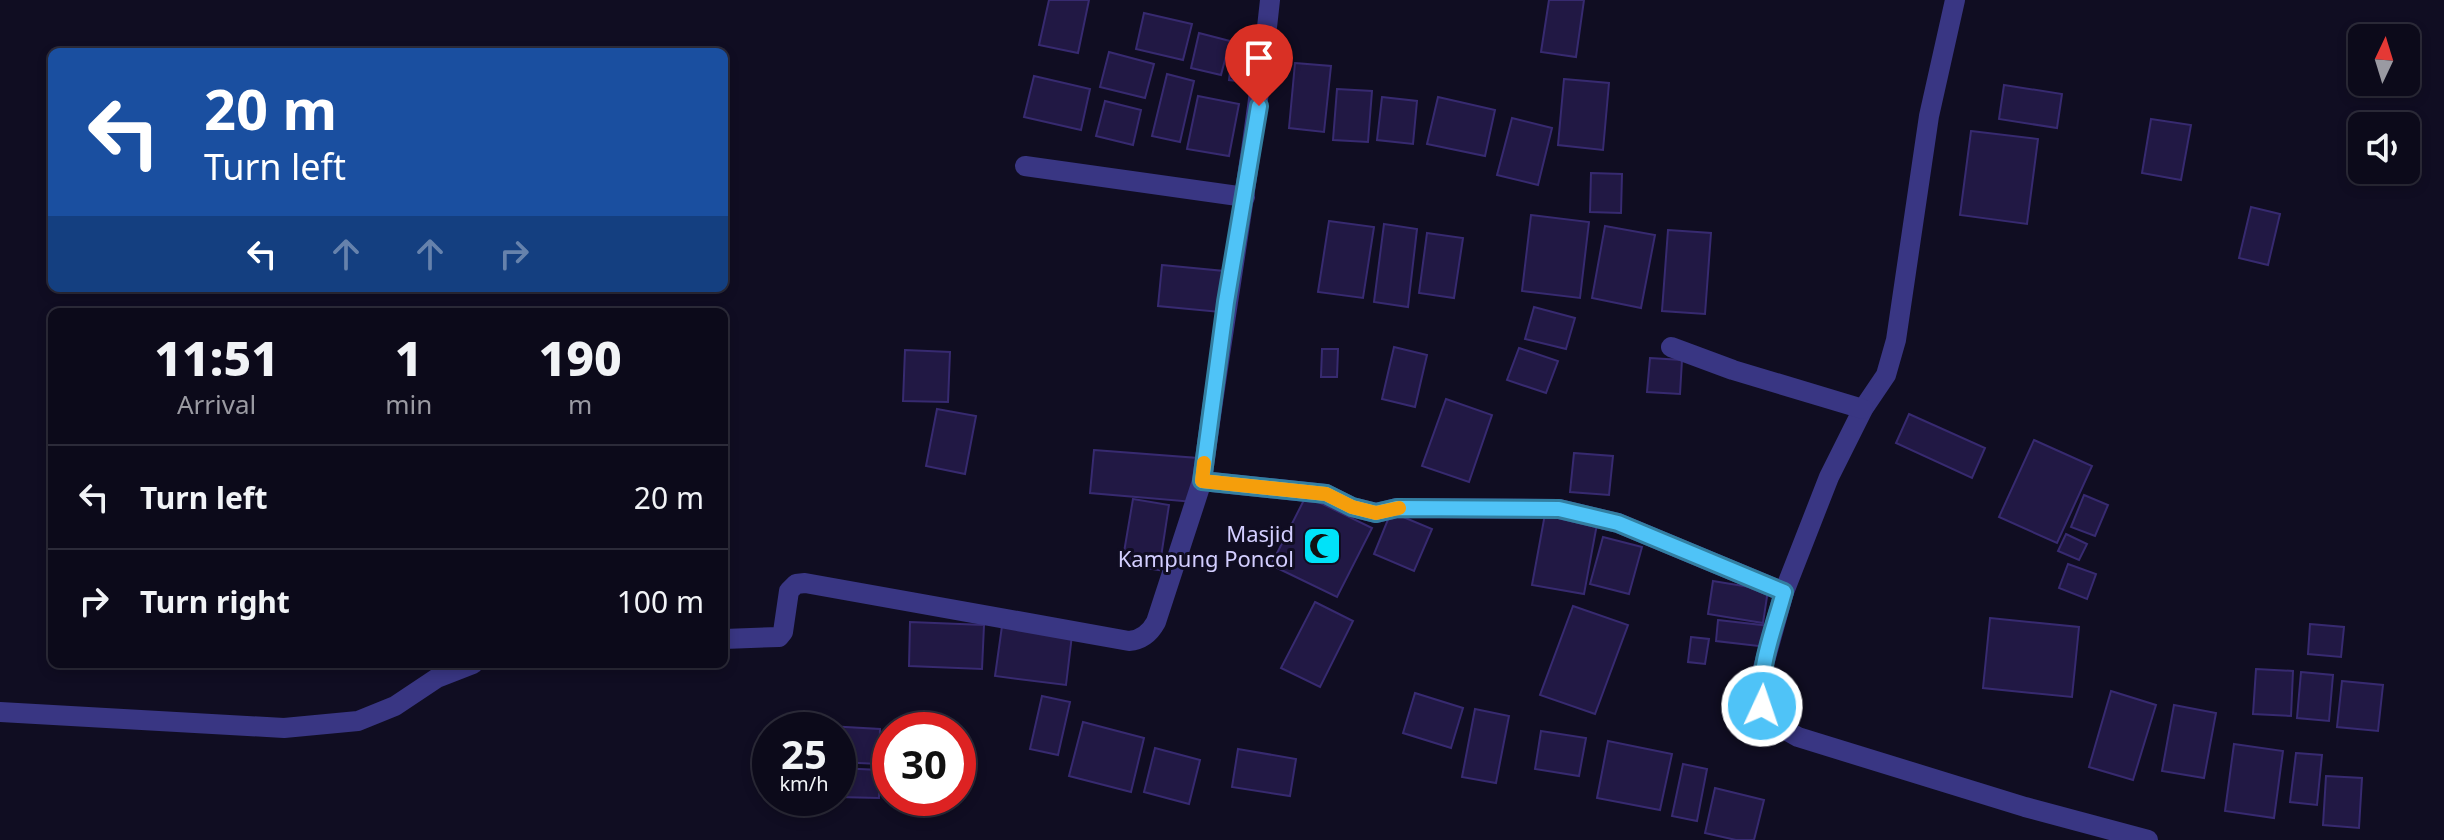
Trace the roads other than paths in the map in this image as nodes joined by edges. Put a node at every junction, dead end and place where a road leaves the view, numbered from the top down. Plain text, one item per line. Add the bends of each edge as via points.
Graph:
1 (1270, 0) edge
2 (1955, 0) edge
3 (1025, 166) dead end
4 (1245, 197) junction
5 (1671, 347) dead end
6 (1863, 409) junction
7 (1202, 481) junction
8 (1784, 592) junction
9 (728, 639) edge
10 (463, 668) edge
11 (0, 712) edge
12 (2148, 840) edge

1 - 4 street
2 - 6 street via 1929,116 1896,340 1886,375
3 - 4 street
4 - 7 street
5 - 6 street
6 - 8 street via 1829,477
7 - 8 street via 1326,494 1376,513 1397,508 1559,509 1618,523
7 - 9 street via 1156,622 1137,640 805,583 789,591 779,637
8 - 12 street via 1760,687 1762,706 1773,723 1814,742
10 - 11 street via 358,721 284,728

